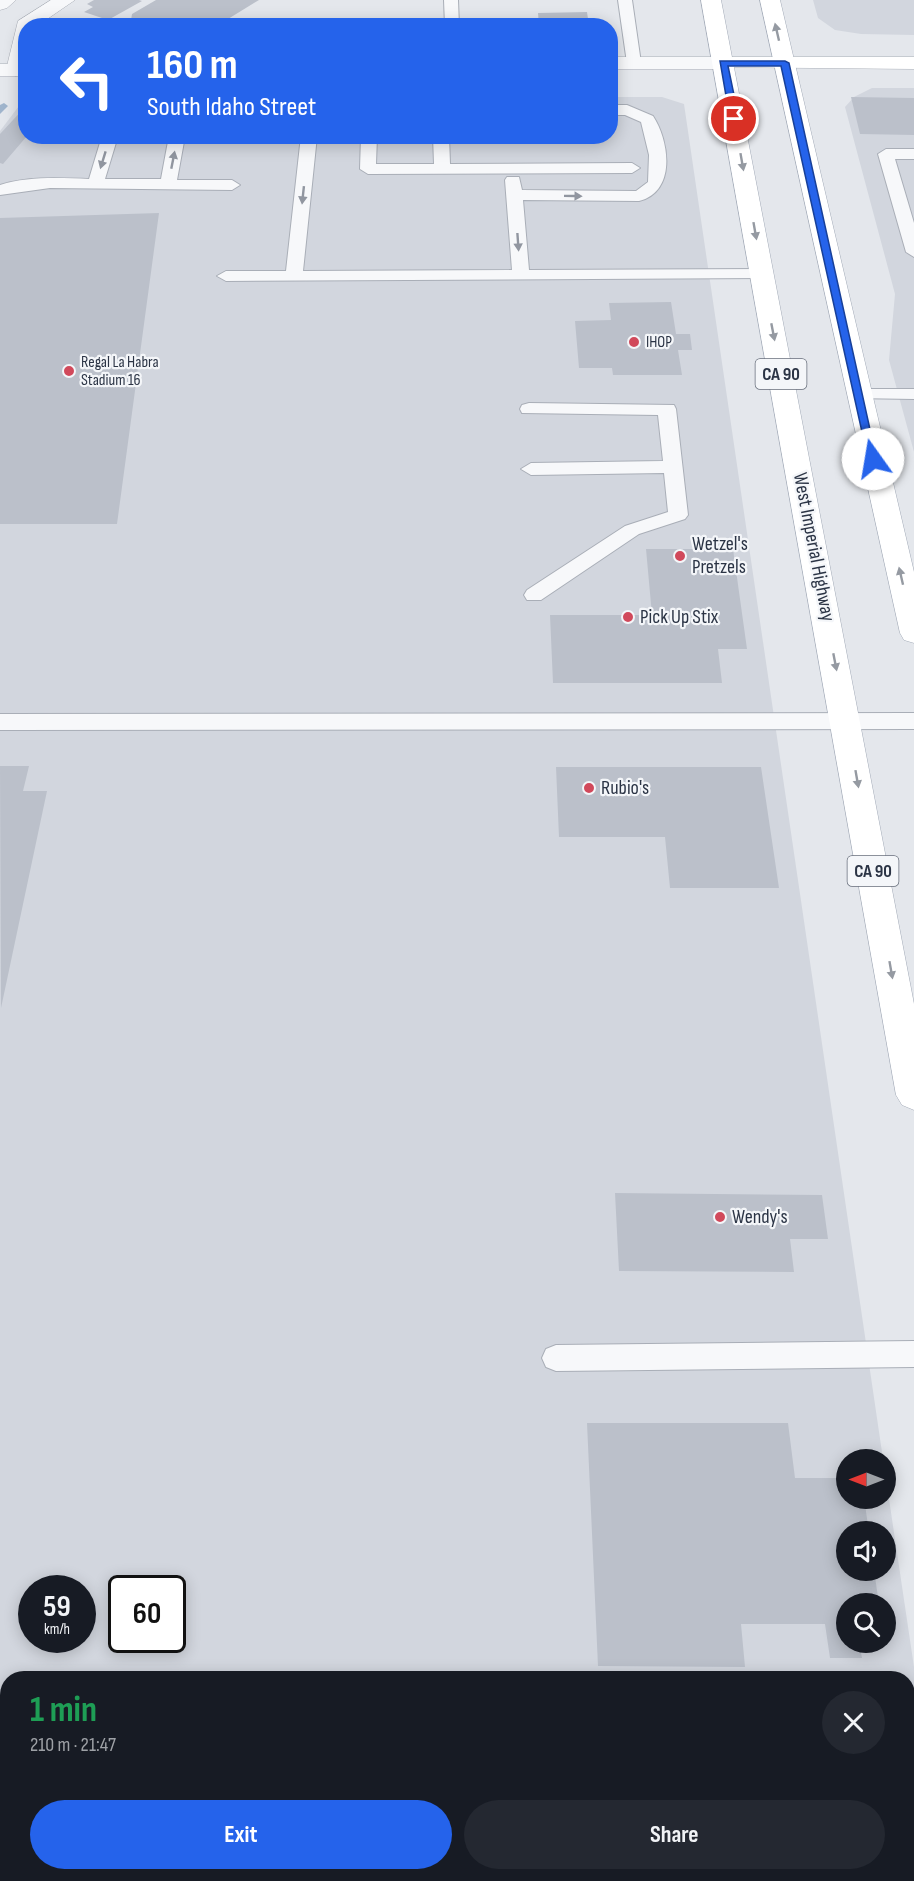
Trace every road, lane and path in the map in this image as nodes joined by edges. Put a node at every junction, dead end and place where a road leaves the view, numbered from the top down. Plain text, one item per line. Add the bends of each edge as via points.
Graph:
1 (6, 0) edge
2 (65, 0) edge
3 (451, 0) edge
4 (625, 0) edge
5 (711, 0) edge
6 (770, 0) edge
7 (0, 4) edge
8 (49, 18) edge
9 (452, 18) edge
10 (618, 63) edge
11 (634, 63) junction
12 (723, 63) junction
13 (785, 63) junction
14 (914, 63) edge
15 (618, 110) edge
16 (108, 144) edge
17 (176, 144) edge
18 (308, 144) edge
19 (369, 144) edge
20 (441, 144) edge
21 (914, 154) edge
22 (632, 168) dead end
23 (442, 169) junction
24 (512, 169) junction
25 (96, 183) junction
26 (168, 184) junction
27 (232, 184) dead end
28 (0, 190) edge
29 (514, 195) junction
30 (914, 252) edge
31 (520, 274) junction
32 (762, 274) junction
33 (294, 275) junction
34 (226, 276) dead end
35 (858, 394) junction
36 (914, 394) edge
37 (529, 409) dead end
38 (672, 467) junction
39 (531, 469) dead end
40 (534, 595) dead end
41 (914, 633) edge
42 (847, 721) junction
43 (914, 721) edge
44 (0, 722) edge
45 (914, 1095) edge
46 (914, 1354) edge
47 (556, 1358) dead end

1 - 7 street
2 - 8 street
3 - 9 lane
4 - 11 lane
5 - 12 main road, West Imperial Highway / CA 90
13 -> 6 main road
10 - 11 street
11 - 12 street
12 - 13 main road
12 -> 32 main road, West Imperial Highway / CA 90
13 - 14 main road
13 - 35 main road
29 -> 15 lane via 639,196 652,189 658,178 654,133 648,119
16 -> 25 lane
26 -> 17 lane
18 -> 33 lane
19 - 23 lane via 368,169
20 - 23 lane
21 - 30 lane via 886,154
22 - 24 lane
23 - 24 lane
24 - 29 lane
25 - 26 lane
25 - 28 lane via 50,183
26 - 27 lane
29 -> 31 lane
31 - 32 lane
31 - 33 lane
32 -> 42 main road, West Imperial Highway / CA 90
33 - 34 lane
35 - 36 lane
41 -> 35 main road
37 - 38 lane via 667,409
38 - 39 lane
38 - 40 lane via 678,515 632,530
42 - 43 lane
42 - 44 lane
42 -> 45 main road, West Imperial Highway / CA 90
46 - 47 lane

